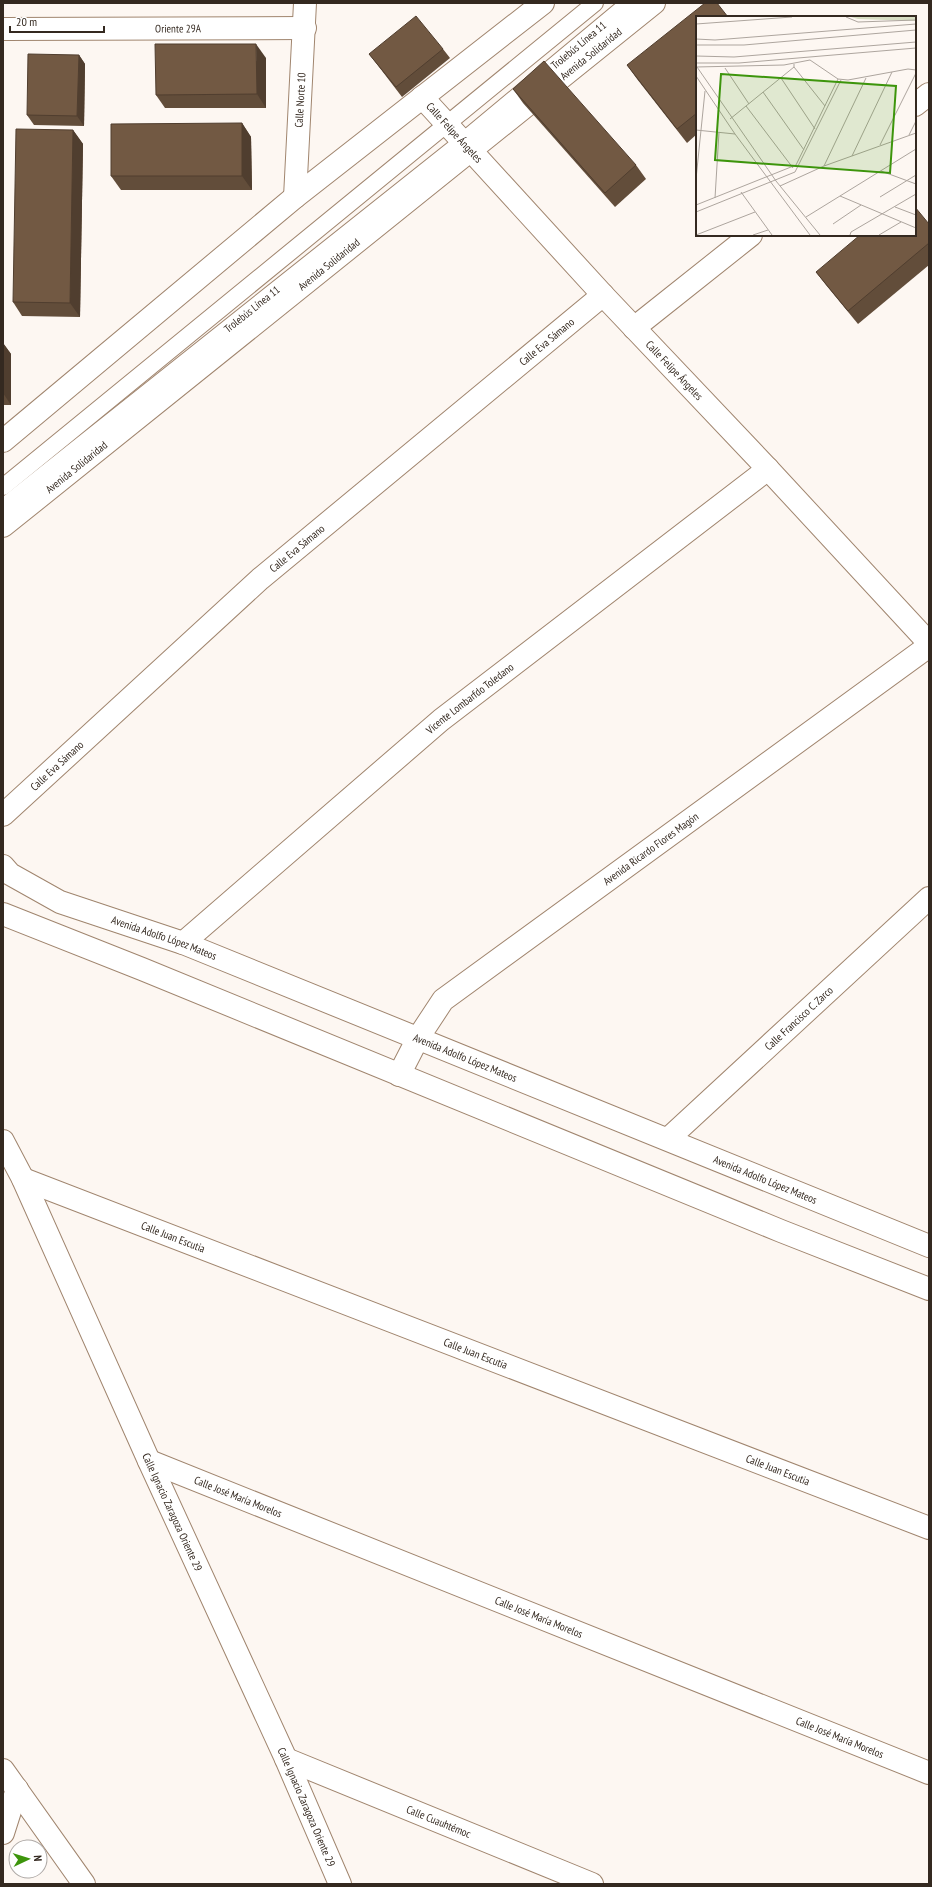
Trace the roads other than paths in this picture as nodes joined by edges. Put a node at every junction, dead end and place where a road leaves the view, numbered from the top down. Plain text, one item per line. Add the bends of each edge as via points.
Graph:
1 (305, 3) edge
2 (543, 3) edge
3 (595, 3) edge
4 (629, 3) edge
5 (654, 3) edge
6 (305, 28) junction
7 (3, 29) edge
8 (929, 94) edge
9 (422, 96) junction
10 (916, 104) edge
11 (448, 124) junction
12 (467, 146) junction
13 (295, 197) junction
14 (750, 236) edge
15 (603, 295) junction
16 (634, 328) junction
17 (3, 441) edge
18 (768, 469) junction
19 (3, 487) edge
20 (3, 507) edge
21 (3, 526) edge
22 (929, 645) edge
23 (3, 815) edge
24 (3, 866) edge
25 (929, 898) edge
26 (3, 914) edge
27 (183, 943) junction
28 (418, 1038) junction
29 (399, 1075) junction
30 (668, 1139) junction
31 (3, 1141) edge
32 (23, 1179) junction
33 (929, 1246) edge
34 (929, 1289) edge
35 (149, 1462) junction
36 (929, 1528) edge
37 (286, 1759) junction
38 (3, 1770) edge
39 (929, 1773) edge
40 (17, 1789) junction
41 (3, 1832) edge
42 (84, 1884) edge
43 (340, 1884) edge
44 (592, 1884) edge

1 - 6 street, Calle Norte 10
2 - 9 street
3 - 11 lane, Trolebús Línea 11
4 - 12 lane, Trolebús Línea 11
5 - 12 street, Avenida Solidaridad
6 - 7 street, Oriente 29A
6 - 13 street, Calle Norte 10
8 - 10 street
9 - 11 street, Calle Felipe Ángeles
9 - 13 street
11 - 12 street, Calle Felipe Ángeles
11 - 19 lane, Trolebús Línea 11
12 - 15 street, Calle Felipe Ángeles
12 - 20 lane, Trolebús Línea 11
12 - 21 street, Avenida Solidaridad
13 - 17 street
14 - 16 street
15 - 16 street, Calle Felipe Ángeles
15 - 23 street, Calle Eva Sámano via 260,578
16 - 18 street, Calle Felipe Ángeles
18 - 22 street, Calle Felipe Ángeles
18 - 27 street, Vicente Lombarfdo Toledano via 441,720
22 - 28 street, Avenida Ricardo Flores Magón via 444,1000
24 - 27 street, Avenida Adolfo López Mateos via 10,874 60,902
25 - 30 street, Calle Francisco C. Zarco
26 - 29 street
27 - 28 street, Avenida Adolfo López Mateos
28 - 29 street, Avenida Ricardo Flores Magón
28 - 30 street, Avenida Adolfo López Mateos
29 - 34 street via 780,1231
30 - 33 street, Avenida Adolfo López Mateos
31 - 32 street, Calle Ignacio Zaragoza Oriente 29
32 - 35 street, Calle Ignacio Zaragoza Oriente 29
32 - 36 street, Calle Juan Escutia
35 - 37 street, Calle Ignacio Zaragoza Oriente 29
35 - 39 street, Calle José María Morelos
37 - 43 street, Calle Ignacio Zaragoza Oriente 29
37 - 44 street, Calle Cuauhtémoc
38 - 40 street
40 - 41 street
40 - 42 street

